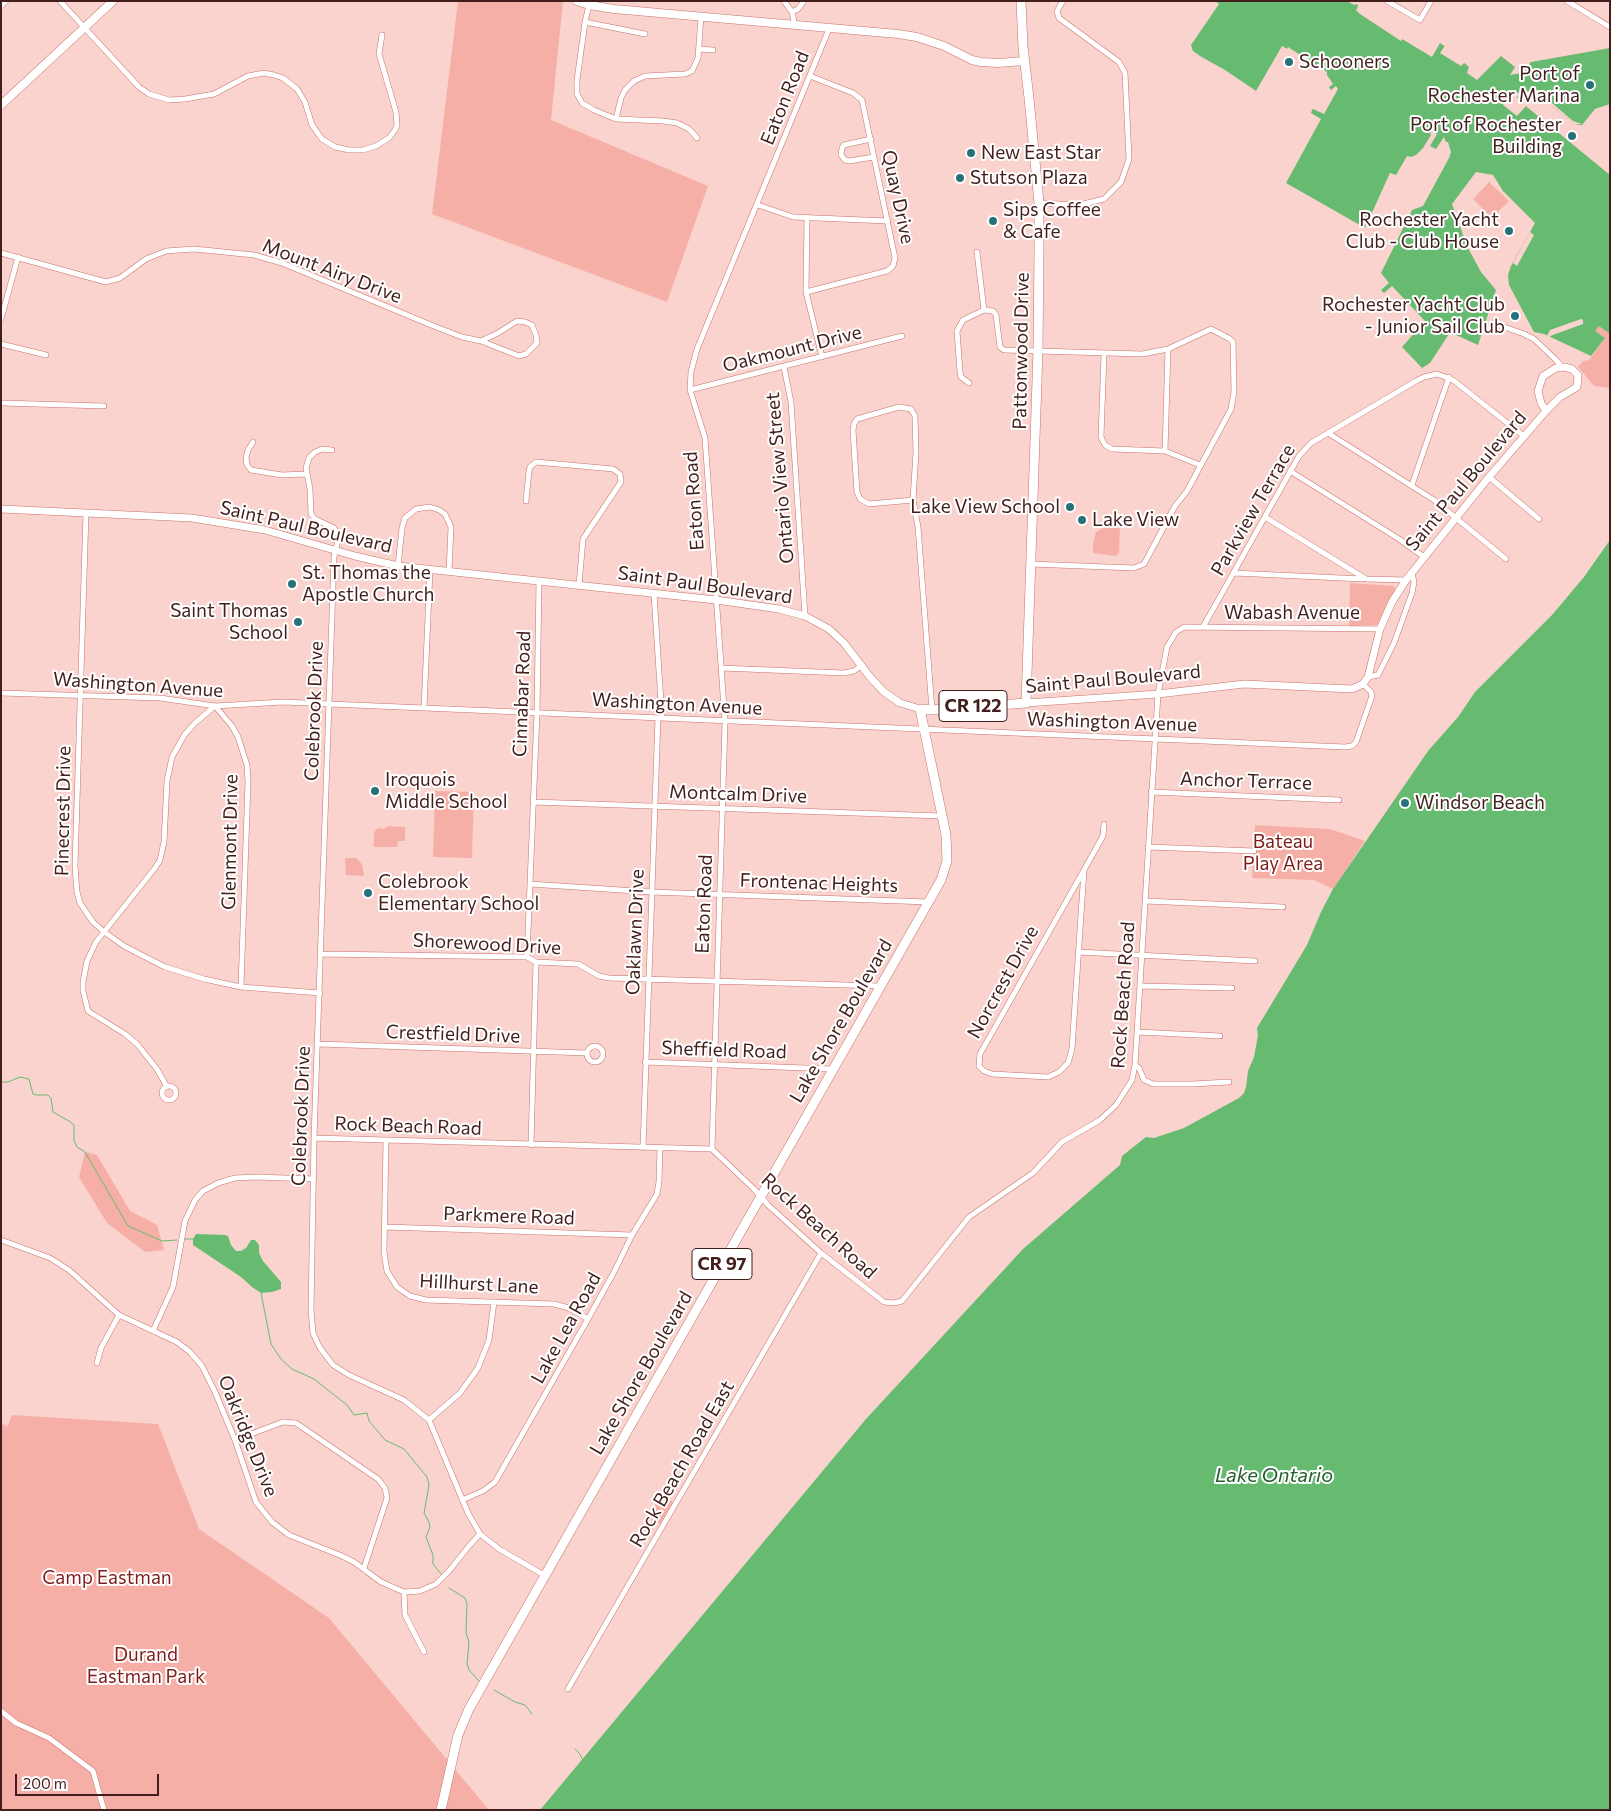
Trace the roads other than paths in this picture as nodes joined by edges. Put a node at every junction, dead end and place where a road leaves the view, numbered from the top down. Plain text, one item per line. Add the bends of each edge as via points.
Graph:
1 (6, 1) edge
2 (60, 1) edge
3 (112, 1) edge
4 (577, 1) edge
5 (784, 1) edge
6 (804, 1) edge
7 (1021, 1) edge
8 (1063, 1) edge
9 (1387, 1) edge
10 (1431, 1) edge
11 (1567, 1) edge
12 (589, 5) junction
13 (1, 6) edge
14 (792, 12) junction
15 (701, 17) junction
16 (585, 22) junction
17 (795, 26) junction
18 (84, 28) junction
19 (1610, 28) edge
20 (829, 29) junction
21 (645, 34) dead end
22 (382, 35) dead end
23 (698, 49) junction
24 (713, 50) dead end
25 (1024, 61) junction
26 (810, 76) junction
27 (1, 105) edge
28 (616, 119) junction
29 (697, 138) dead end
30 (870, 139) junction
31 (874, 157) junction
32 (1039, 203) junction
33 (758, 205) junction
34 (807, 218) junction
35 (888, 222) junction
36 (977, 252) dead end
37 (1, 253) edge
38 (18, 257) junction
39 (806, 292) junction
40 (984, 310) junction
41 (1, 318) edge
42 (1496, 324) dead end
43 (902, 336) dead end
44 (481, 341) junction
45 (1, 344) edge
46 (1168, 349) junction
47 (1038, 351) junction
48 (1104, 354) junction
49 (46, 355) dead end
50 (822, 357) junction
51 (784, 367) junction
52 (1562, 367) junction
53 (1448, 377) junction
54 (969, 383) dead end
55 (690, 390) junction
56 (1, 402) edge
57 (104, 406) dead end
58 (1546, 411) junction
59 (1328, 433) junction
60 (1524, 436) junction
61 (253, 442) dead end
62 (332, 450) dead end
63 (1165, 451) junction
64 (1200, 465) junction
65 (1290, 471) junction
66 (306, 474) junction
67 (1489, 477) junction
68 (1412, 485) junction
69 (913, 500) junction
70 (526, 501) dead end
71 (1, 510) edge
72 (86, 513) junction
73 (1265, 517) junction
74 (1457, 517) junction
75 (1539, 519) dead end
76 (335, 550) junction
77 (1424, 557) junction
78 (1506, 560) dead end
79 (1030, 564) junction
80 (398, 566) junction
81 (430, 570) junction
82 (449, 572) junction
83 (1234, 573) junction
84 (1412, 573) junction
85 (1366, 579) junction
86 (1406, 580) junction
87 (540, 581) junction
88 (579, 586) junction
89 (654, 594) junction
90 (716, 600) junction
91 (805, 616) junction
92 (1203, 627) junction
93 (1380, 629) junction
94 (862, 665) junction
95 (721, 668) junction
96 (1368, 677) junction
97 (1363, 684) junction
98 (1, 693) edge
99 (1158, 694) junction
100 (81, 695) junction
101 (330, 703) junction
102 (1026, 703) junction
103 (215, 706) junction
104 (424, 708) junction
105 (920, 709) junction
106 (932, 710) junction
107 (537, 713) junction
108 (660, 718) junction
109 (725, 722) junction
110 (924, 729) junction
111 (1154, 738) junction
112 (1151, 792) junction
113 (1339, 800) dead end
114 (534, 802) junction
115 (655, 806) junction
116 (723, 809) junction
117 (942, 816) junction
118 (1104, 824) dead end
119 (1148, 847) junction
120 (1254, 851) dead end
121 (1084, 870) junction
122 (530, 884) junction
123 (651, 892) junction
124 (720, 894) junction
125 (1145, 901) junction
126 (928, 902) junction
127 (1283, 907) dead end
128 (103, 931) junction
129 (1078, 952) junction
130 (322, 954) junction
131 (1141, 956) junction
132 (527, 957) junction
133 (1255, 961) dead end
134 (536, 962) junction
135 (648, 978) junction
136 (717, 980) junction
137 (880, 986) junction
138 (1140, 986) junction
139 (241, 987) junction
140 (1232, 988) dead end
141 (320, 993) junction
142 (1138, 1032) junction
143 (1220, 1036) dead end
144 (318, 1044) junction
145 (534, 1052) junction
146 (587, 1053) dead end
147 (645, 1062) junction
148 (714, 1064) junction
149 (1135, 1065) junction
150 (832, 1069) junction
151 (1229, 1082) dead end
152 (167, 1087) dead end
153 (314, 1138) junction
154 (386, 1140) junction
155 (531, 1145) junction
156 (643, 1148) junction
157 (660, 1148) junction
158 (712, 1150) junction
159 (314, 1179) junction
160 (760, 1197) junction
161 (385, 1227) junction
162 (632, 1235) junction
163 (1, 1240) edge
164 (821, 1254) junction
165 (494, 1302) junction
166 (119, 1315) junction
167 (588, 1319) junction
168 (153, 1332) junction
169 (97, 1363) dead end
170 (429, 1420) junction
171 (235, 1440) junction
172 (462, 1500) junction
173 (480, 1534) junction
174 (364, 1568) junction
175 (544, 1575) junction
176 (404, 1592) junction
177 (424, 1652) dead end
178 (568, 1688) dead end
179 (1, 1711) edge
180 (104, 1810) edge
181 (442, 1810) edge

1 - 13 street
2 - 18 street
3 - 18 main road
4 - 12 main road
5 - 14 street
6 - 14 street
7 - 25 main road, Pattonwood Drive
8 - 32 street via 1057,11 1059,18 1119,62 1125,73 1129,159 1121,182 1104,199 1079,205
9 - 10 street via 1420,20
11 - 19 street
12 - 15 main road
12 - 16 street
14 - 17 street
15 - 17 main road
15 - 23 street
16 - 21 street
16 - 28 street via 577,94 587,106
17 - 20 main road
18 - 22 street via 139,87 156,97 177,100 210,95 256,74 283,78 302,95 317,133 335,147 349,150 376,146 396,130 396,112 380,54
18 - 27 main road
20 - 25 main road via 917,37 981,62
20 - 26 street, Eaton Road
23 - 24 street
23 - 28 street via 697,64 689,73 650,75 634,80 621,98
25 - 32 main road, Pattonwood Drive
26 - 30 street, Quay Drive via 860,98
26 - 33 street, Eaton Road
28 - 29 street via 670,122 689,129
30 - 31 street, Quay Drive
30 - 31 street via 848,143 842,148 841,155 849,162
31 - 35 street, Quay Drive
32 - 47 main road, Pattonwood Drive
33 - 34 street via 786,216
33 - 55 street, Eaton Road via 697,349
34 - 35 street
34 - 39 street
35 - 39 street, Quay Drive via 895,258 890,269
36 - 40 street
37 - 38 street, Mount Airy Drive
38 - 41 street
38 - 44 street, Mount Airy Drive via 111,282 146,259 166,251 194,249 254,256 282,263 454,334
39 - 50 street
40 - 47 street via 996,314 1002,349
40 - 54 street via 963,320 957,330 961,377
42 - 52 street via 1534,339
43 - 50 street, Oakmount Drive
44 - 44 street, Mount Airy Drive via 519,356 526,354 536,343 536,335 532,325 517,321
45 - 49 street
46 - 48 street via 1142,354
46 - 63 street
46 - 64 street via 1211,329 1230,338 1234,344 1232,404
47 - 48 street
47 - 79 main road, Pattonwood Drive
48 - 63 street via 1101,437 1104,445 1112,449
50 - 51 street, Oakmount Drive
51 - 55 street, Oakmount Drive
51 - 91 street, Ontario View Street via 792,402
52 - 58 street, Saint Paul Boulevard via 1552,369 1540,381 1539,398
52 - 58 street, Saint Paul Boulevard via 1572,369 1578,375 1578,384
53 - 59 street, Parkview Terrace via 1437,374 1424,376
53 - 60 street
53 - 68 street
55 - 90 street, Eaton Road via 705,438
56 - 57 street
58 - 60 street, Saint Paul Boulevard
59 - 65 street, Parkview Terrace via 1304,449
59 - 68 street
60 - 67 street, Saint Paul Boulevard
61 - 66 street via 246,458 252,470 282,476
62 - 66 street via 318,450 312,454
63 - 64 street
64 - 79 street via 1147,561 1141,566
65 - 73 street, Parkview Terrace
65 - 77 street
66 - 76 street, Colebrook Drive via 311,514 315,520 338,533
67 - 74 street, Saint Paul Boulevard
67 - 75 street
68 - 74 street
69 - 69 street via 869,504 860,500 853,430 857,419 899,407 913,412 916,421
69 - 106 street via 918,527
70 - 88 street via 530,467 536,462 614,469 620,474 621,482 583,539
71 - 72 street, Saint Paul Boulevard / CR 122
72 - 76 street, Saint Paul Boulevard / CR 122 via 192,518 291,537
72 - 100 street, Pinecrest Drive
73 - 83 street, Parkview Terrace
73 - 85 street
74 - 77 street, Saint Paul Boulevard
74 - 78 street
76 - 80 street, Saint Paul Boulevard / CR 122
76 - 101 street, Colebrook Drive
77 - 84 street, Saint Paul Boulevard
79 - 102 main road, Pattonwood Drive
80 - 81 street, Saint Paul Boulevard / CR 122
80 - 82 street via 405,518 416,509 430,507 442,512 450,522
81 - 82 street, Saint Paul Boulevard / CR 122
81 - 104 street
82 - 87 street, Saint Paul Boulevard / CR 122
83 - 85 street
83 - 92 street, Parkview Terrace
84 - 86 street, Saint Paul Boulevard
84 - 96 street, Saint Paul Boulevard via 1412,593 1394,643 1378,675
85 - 86 street
86 - 93 street, Saint Paul Boulevard
87 - 88 street, Saint Paul Boulevard / CR 122
87 - 107 street, Cinnabar Road
88 - 89 street, Saint Paul Boulevard / CR 122
89 - 90 street, Saint Paul Boulevard / CR 122
89 - 108 street, Oaklawn Drive
90 - 91 street, Saint Paul Boulevard / CR 122
90 - 95 street, Eaton Road
91 - 94 street, Saint Paul Boulevard / CR 122 via 837,636
92 - 93 street, Wabash Avenue
92 - 99 street via 1184,627 1176,632 1167,647
93 - 96 street, Saint Paul Boulevard
94 - 95 street via 844,673
94 - 105 street, Saint Paul Boulevard / CR 122 via 884,692 900,703
95 - 109 street, Eaton Road
96 - 97 street, Saint Paul Boulevard
97 - 99 street, Saint Paul Boulevard / CR 122 via 1352,690 1244,684
97 - 111 street, Washington Avenue via 1372,696 1352,746
98 - 100 street, Washington Avenue
99 - 102 street, Saint Paul Boulevard / CR 122
99 - 111 street, Rock Beach Road
100 - 103 street, Washington Avenue via 166,699
100 - 128 street, Pinecrest Drive via 75,878 78,897 86,913
101 - 103 street, Washington Avenue
101 - 104 street, Washington Avenue
101 - 130 street, Colebrook Drive
102 - 106 main road, Saint Paul Boulevard / CR 122
103 - 128 street via 185,734 172,757 167,776 160,860
103 - 139 street, Glenmont Drive via 238,737 247,766
104 - 107 street, Washington Avenue
105 - 106 main road, Saint Paul Boulevard / CR 122
105 - 110 main road, Lake Shore Boulevard / CR 97
107 - 108 street, Washington Avenue
107 - 114 street, Cinnabar Road
108 - 109 street, Washington Avenue
108 - 115 street, Oaklawn Drive
109 - 110 street, Washington Avenue
109 - 116 street, Eaton Road
110 - 111 street, Washington Avenue
110 - 117 main road, Lake Shore Boulevard / CR 97
111 - 112 street, Rock Beach Road
112 - 113 street, Anchor Terrace
112 - 119 street, Rock Beach Road
114 - 115 street, Montcalm Drive
114 - 122 street, Cinnabar Road
115 - 116 street, Montcalm Drive
115 - 123 street, Oaklawn Drive
116 - 117 street, Montcalm Drive
116 - 124 street, Eaton Road
117 - 126 main road, Lake Shore Boulevard / CR 97 via 947,861 941,880
118 - 121 street, Norcrest Drive via 1103,836
119 - 120 street
119 - 125 street, Rock Beach Road
121 - 129 street, Norcrest Drive
121 - 129 street, Norcrest Drive via 980,1054 979,1066 984,1072 1042,1077 1054,1075 1064,1068 1072,1049
122 - 123 street, Frontenac Heights
122 - 132 street, Cinnabar Road
123 - 124 street, Frontenac Heights
123 - 135 street, Oaklawn Drive
124 - 126 street, Frontenac Heights
124 - 136 street, Eaton Road
125 - 127 street
125 - 131 street, Rock Beach Road
126 - 137 main road, Lake Shore Boulevard / CR 97
128 - 139 street, Pinecrest Drive via 124,946 165,966
128 - 152 street via 84,972 83,991 88,1011 136,1044
129 - 131 street
130 - 132 street, Shorewood Drive
130 - 141 street, Colebrook Drive
131 - 133 street
131 - 138 street, Rock Beach Road
132 - 134 street, Shorewood Drive
134 - 135 street, Shorewood Drive via 578,964 609,978
134 - 145 street
135 - 136 street, Shorewood Drive
135 - 147 street, Oaklawn Drive
136 - 137 street, Shorewood Drive
136 - 148 street, Eaton Road
137 - 150 main road, Lake Shore Boulevard / CR 97
138 - 140 street
138 - 142 street, Rock Beach Road
139 - 141 street, Pinecrest Drive
141 - 144 street, Colebrook Drive
142 - 143 street
142 - 149 street, Rock Beach Road
144 - 145 street, Crestfield Drive
144 - 153 street, Colebrook Drive
145 - 146 street, Crestfield Drive
145 - 155 street
147 - 148 street, Sheffield Road
147 - 156 street, Oaklawn Drive
148 - 150 street, Sheffield Road
148 - 158 street, Eaton Road
149 - 151 street via 1144,1080 1153,1084
149 - 164 street, Rock Beach Road via 1130,1084 1116,1105 1100,1120 1051,1151 1033,1173 973,1214 902,1301 884,1302
150 - 160 main road, Lake Shore Boulevard / CR 97
153 - 154 street, Rock Beach Road
153 - 159 street, Colebrook Drive
154 - 155 street, Rock Beach Road
154 - 161 street, Hillhurst Lane
155 - 156 street, Rock Beach Road
156 - 157 street, Rock Beach Road
157 - 158 street, Rock Beach Road
157 - 162 street, Lake Lea Road via 657,1194
158 - 160 street, Rock Beach Road
159 - 168 street via 235,1178 203,1191 188,1215 173,1287
159 - 170 street, Colebrook Drive via 311,1310 316,1340 329,1361 340,1370 404,1400
160 - 164 street, Rock Beach Road
160 - 175 main road, Lake Shore Boulevard / CR 97
161 - 162 street, Parkmere Road
161 - 165 street, Hillhurst Lane via 387,1272 404,1292 426,1300
162 - 167 street, Lake Lea Road
163 - 166 street, Oakridge Drive via 30,1249 62,1265
164 - 178 street, Rock Beach Road East
165 - 167 street, Hillhurst Lane via 554,1304
165 - 170 street via 489,1340 478,1368 460,1393
166 - 168 street, Oakridge Drive
166 - 169 street via 101,1348
167 - 172 street, Lake Lea Road via 495,1482 484,1491
168 - 171 street, Oakridge Drive via 184,1347 202,1366
170 - 172 street, Colebrook Drive
171 - 174 street, Oakridge Drive via 256,1502 272,1522 289,1535
171 - 174 street via 283,1422 296,1423 378,1479 387,1498
172 - 173 street, Colebrook Drive
173 - 175 street, Colebrook Drive
173 - 176 street via 436,1584 420,1591
174 - 176 street, Oakridge Drive via 381,1582
175 - 181 main road, Lake Shore Boulevard / CR 97 via 468,1709 458,1735
176 - 177 street via 405,1615
179 - 180 street via 16,1723 49,1738 93,1770

